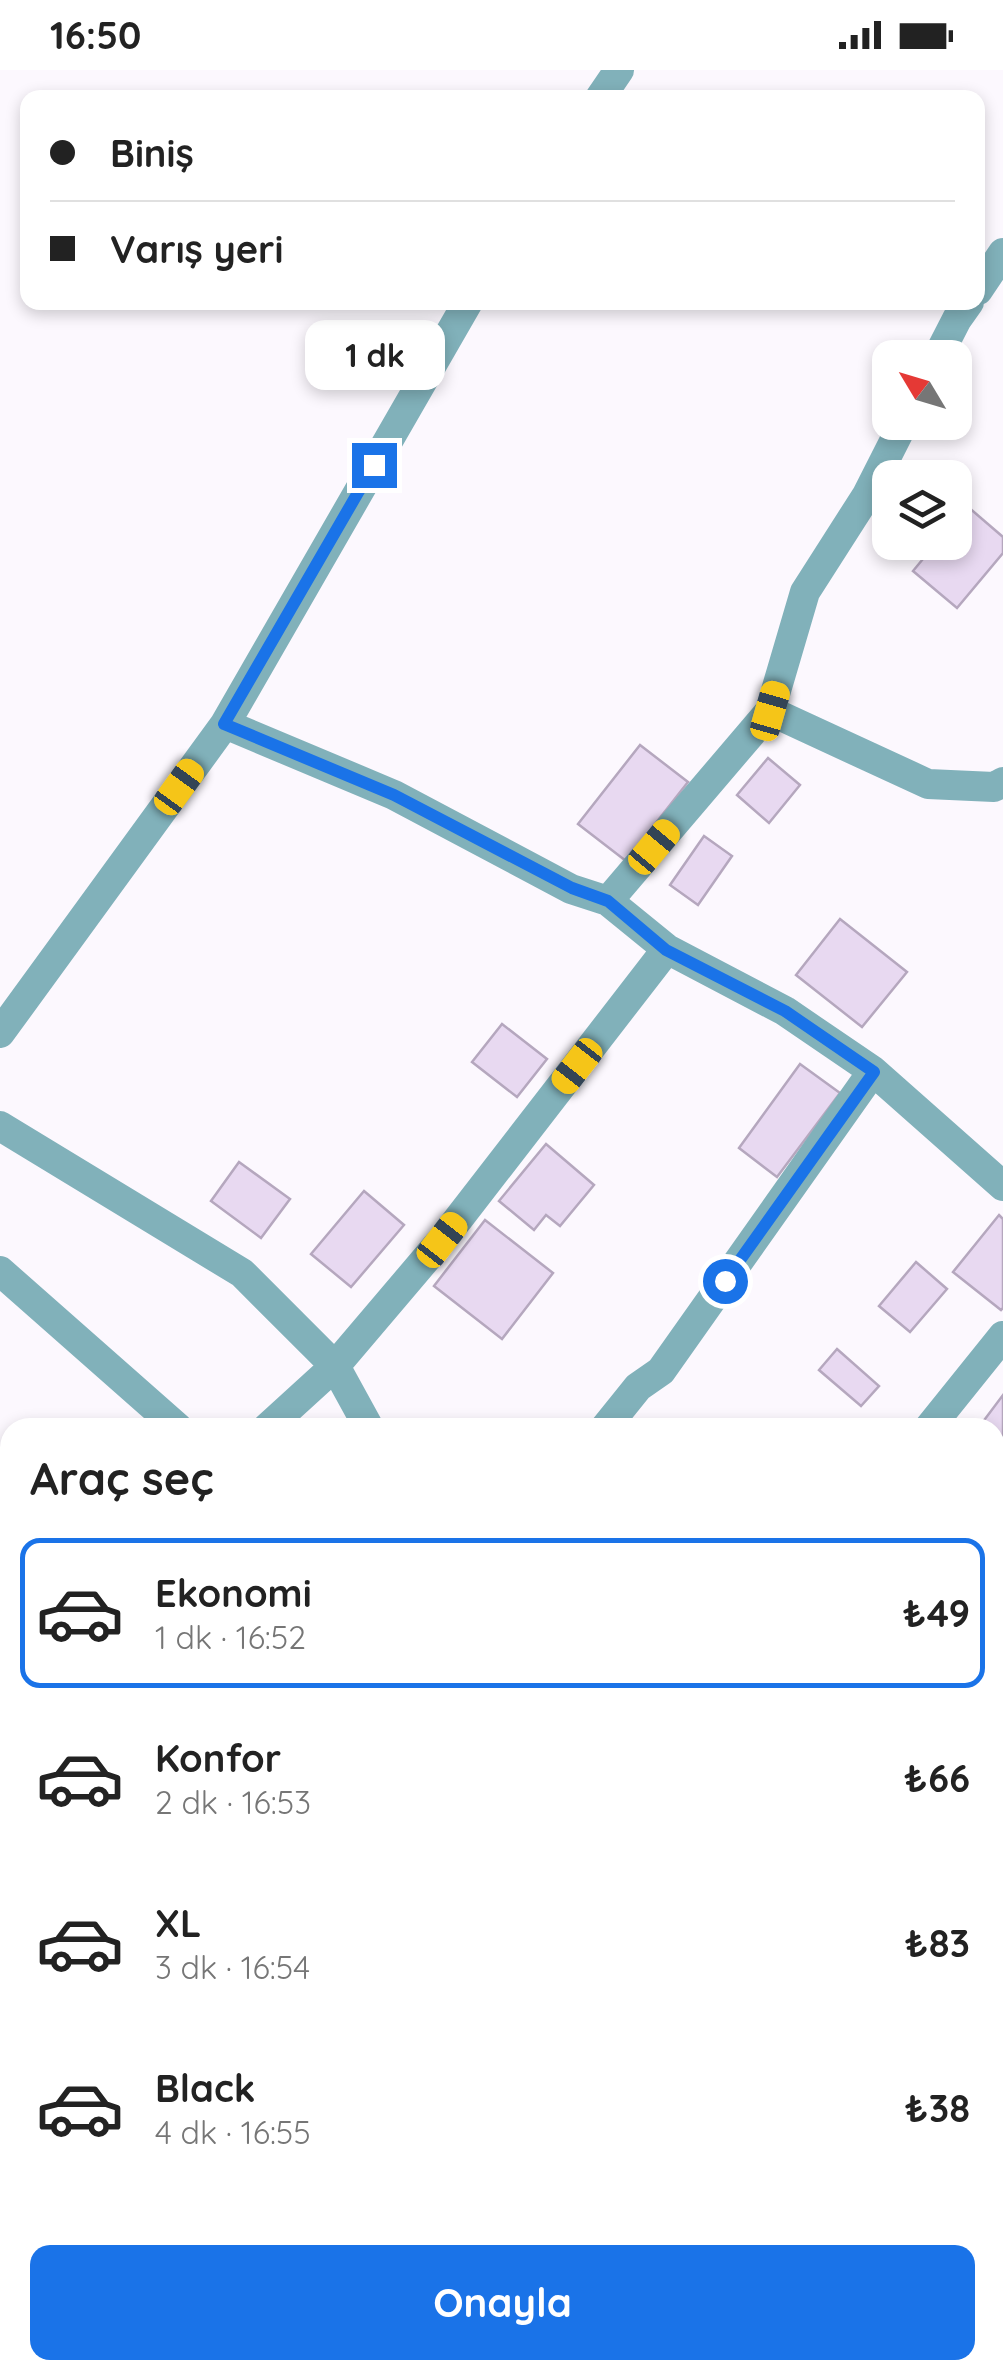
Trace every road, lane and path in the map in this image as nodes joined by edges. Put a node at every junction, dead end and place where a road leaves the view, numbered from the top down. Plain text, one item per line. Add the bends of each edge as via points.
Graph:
1 (1003, 253) edge
2 (985, 280) edge
3 (463, 310) edge
4 (964, 310) edge
5 (948, 340) edge
6 (895, 440) edge
7 (770, 711) junction
8 (224, 724) junction
9 (1003, 782) edge
10 (608, 901) junction
11 (666, 950) junction
12 (0, 1033) edge
13 (874, 1072) junction
14 (0, 1126) edge
15 (1003, 1186) edge
16 (0, 1272) edge
17 (1003, 1336) edge
18 (335, 1366) junction
19 (167, 1418) edge
20 (278, 1418) edge
21 (364, 1418) edge
22 (613, 1418) edge
23 (937, 1418) edge

1 - 2 street
3 - 8 street
4 - 5 street
6 - 7 street via 805,592
7 - 9 street via 928,784
7 - 10 street
8 - 10 street via 394,795
8 - 12 street
10 - 11 street
11 - 13 street via 785,1011
11 - 18 street via 442,1240
13 - 15 street
13 - 22 street via 661,1370
14 - 18 street via 242,1273
16 - 19 street
17 - 23 street
18 - 20 street
18 - 21 street

